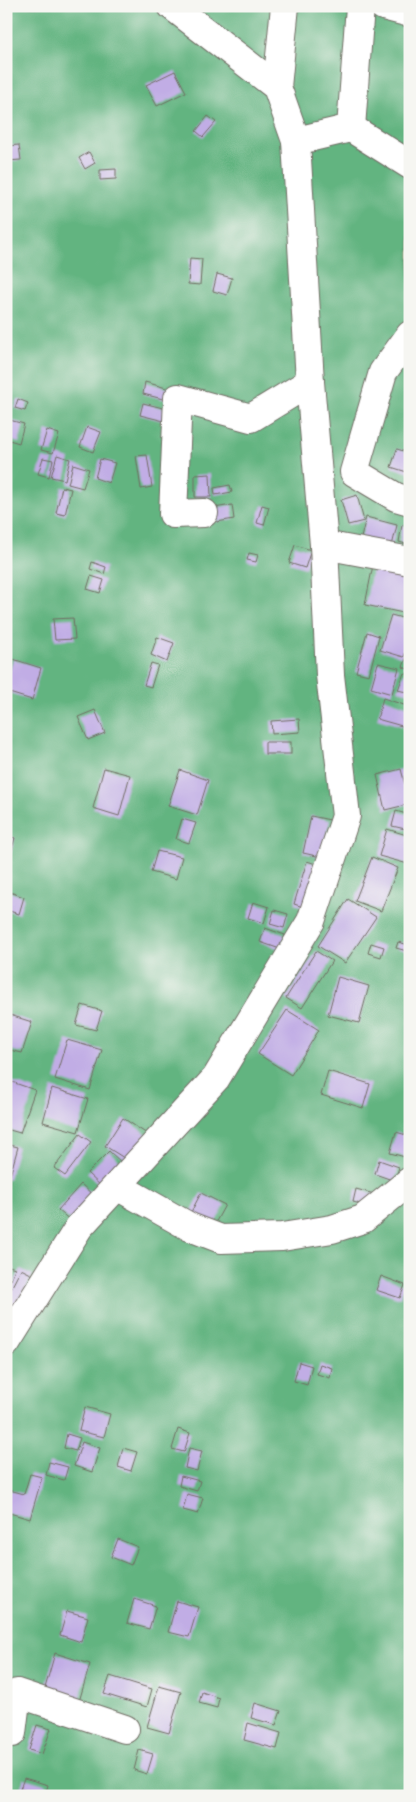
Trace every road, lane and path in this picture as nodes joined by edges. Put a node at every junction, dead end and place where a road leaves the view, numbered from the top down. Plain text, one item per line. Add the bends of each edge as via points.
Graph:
1 (172, 6) edge
2 (285, 6) edge
3 (371, 9) edge
4 (410, 13) edge
5 (277, 87) junction
6 (350, 128) junction
7 (296, 141) junction
8 (410, 165) edge
9 (410, 335) edge
10 (310, 382) junction
11 (410, 500) edge
12 (204, 513) dead end
13 (324, 545) junction
14 (410, 561) edge
15 (410, 1181) edge
16 (117, 1186) junction
17 (6, 1343) edge
18 (12, 1691) edge
19 (124, 1729) dead end
20 (6, 1732) edge

1 - 5 street
2 - 5 street
3 - 4 street
3 - 6 street
5 - 7 street
6 - 7 street
6 - 8 street
7 - 10 street
9 - 11 street via 382,372 354,472 396,497
10 - 12 street via 251,418 178,398 173,514
10 - 13 street
13 - 14 street
13 - 16 street via 330,675 346,816 311,921 216,1078
15 - 16 street via 363,1219 332,1229 221,1239 190,1227
16 - 17 street via 79,1227
18 - 19 street
18 - 20 street via 12,1733

